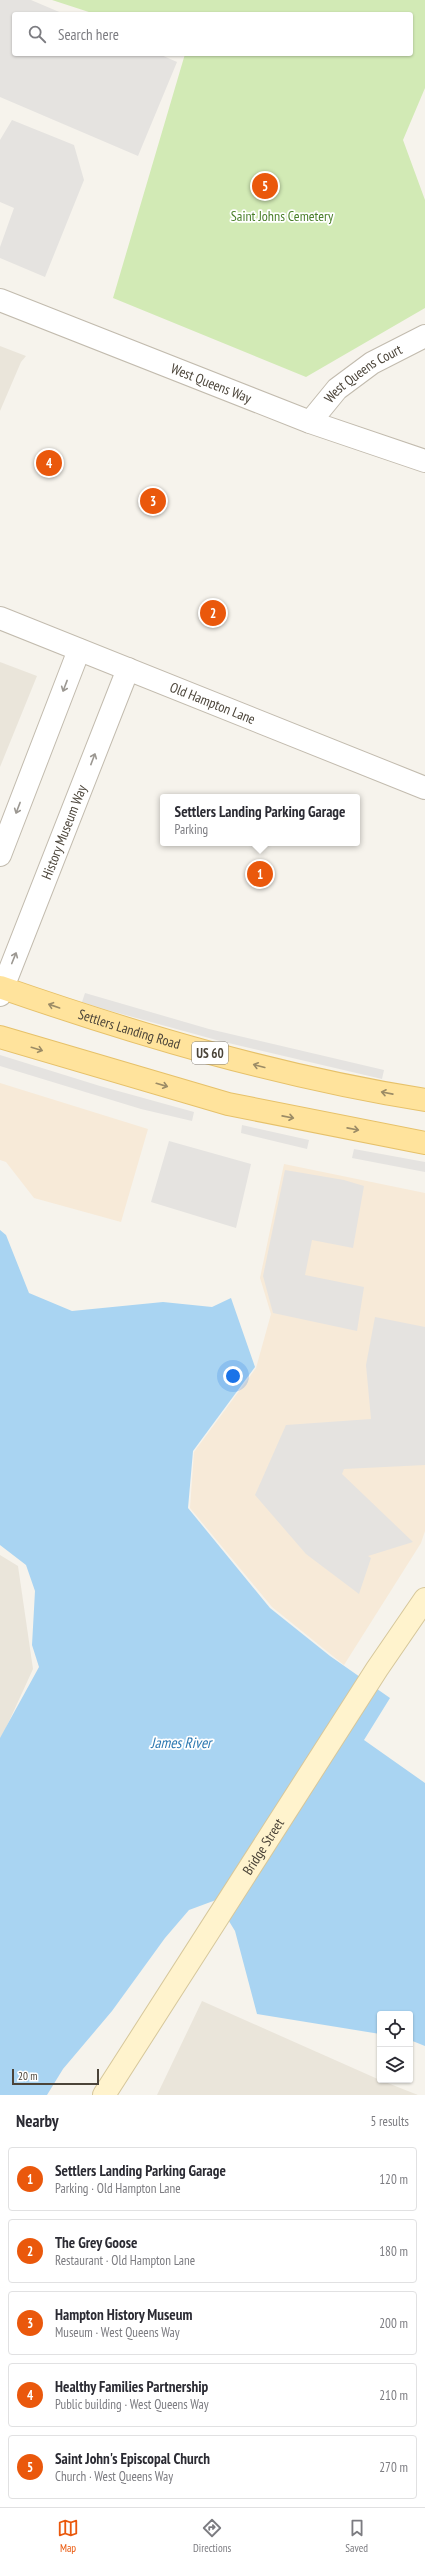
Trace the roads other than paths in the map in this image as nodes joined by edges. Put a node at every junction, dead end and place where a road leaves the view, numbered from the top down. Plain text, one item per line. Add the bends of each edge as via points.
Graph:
1 (0, 300) edge
2 (425, 336) edge
3 (310, 422) junction
4 (425, 460) edge
5 (0, 618) edge
6 (80, 650) junction
7 (128, 669) junction
8 (425, 788) edge
9 (0, 855) edge
10 (1, 990) edge
11 (0, 1037) edge
12 (425, 1100) edge
13 (425, 1143) edge
14 (425, 1599) edge
15 (104, 2095) edge

1 - 3 street, West Queens Way
2 - 3 street, West Queens Court via 372,363 337,389
3 - 4 street, West Queens Way
5 - 6 street, Old Hampton Lane
6 - 7 street, Old Hampton Lane
6 -> 9 street
7 - 8 street, Old Hampton Lane
10 -> 7 street, History Museum Way
12 -> 10 main road, Settlers Landing Road / US 60 via 267,1068 96,1020
11 -> 13 main road via 228,1104
14 - 15 street, Bridge Street via 377,1669 207,1938

